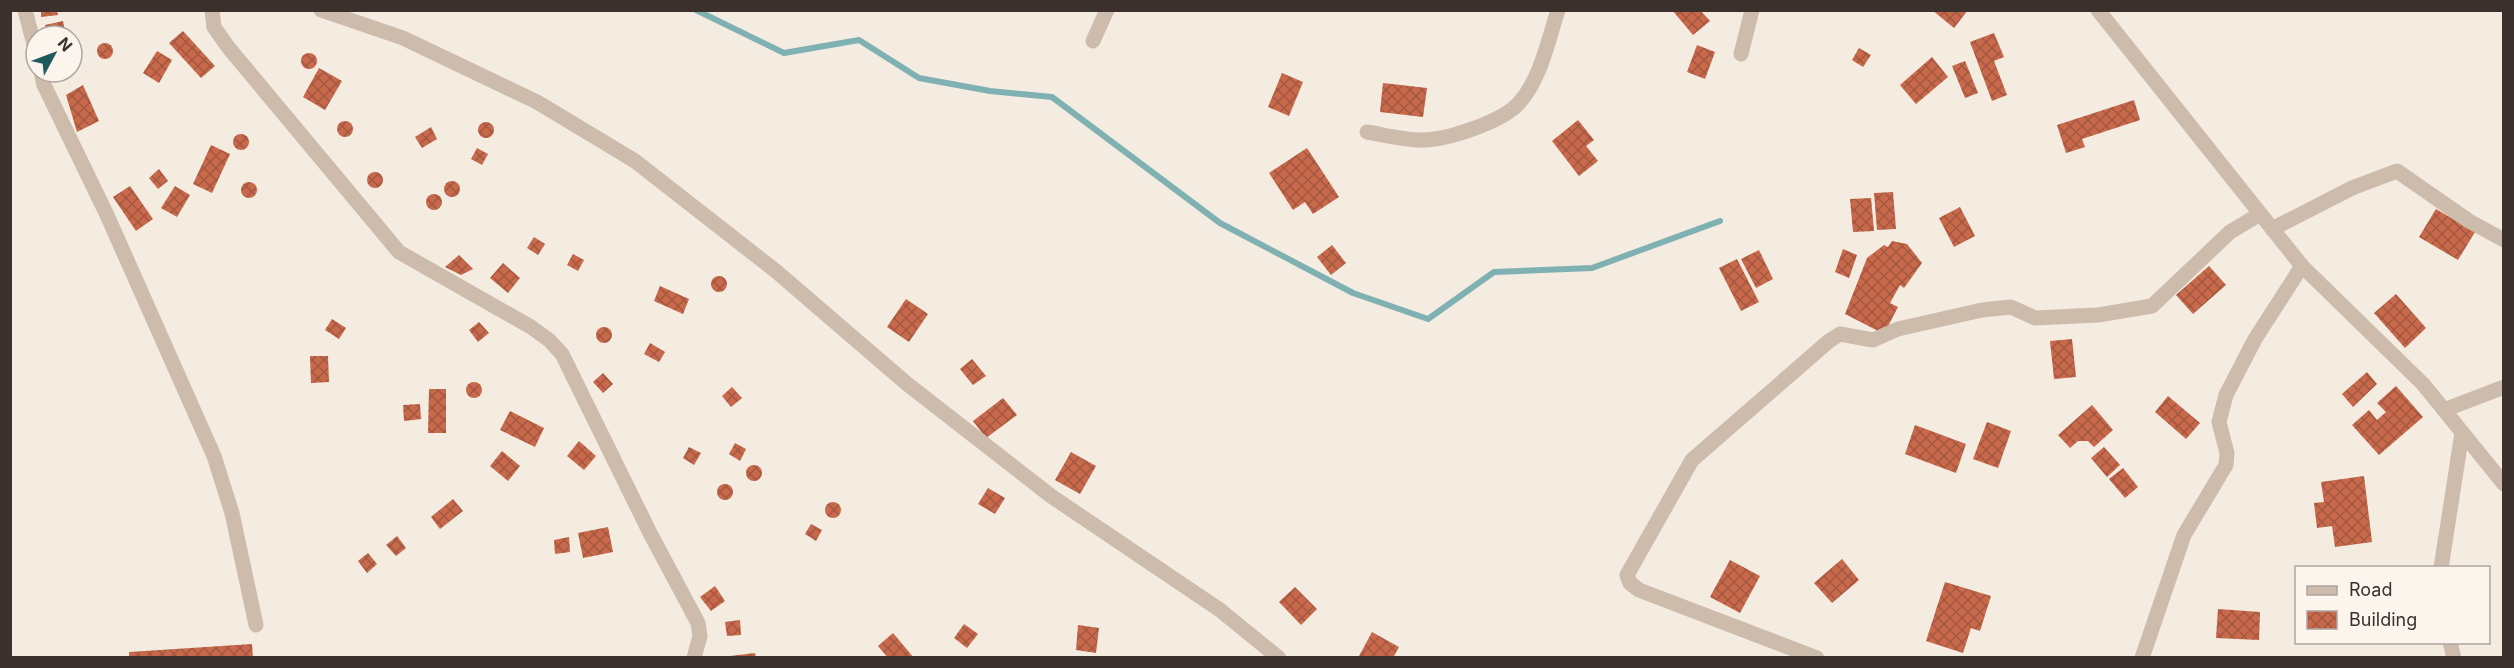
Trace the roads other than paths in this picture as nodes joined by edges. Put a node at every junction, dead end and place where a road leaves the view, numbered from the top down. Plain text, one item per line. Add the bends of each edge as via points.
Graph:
1 (212, 10) edge
2 (321, 10) edge
3 (1107, 10) edge
4 (1558, 10) edge
5 (1752, 10) edge
6 (2098, 10) edge
7 (1093, 41) dead end
8 (1741, 54) dead end
9 (44, 84) edge
10 (1367, 132) dead end
11 (2260, 214) junction
12 (2272, 229) junction
13 (2504, 240) edge
14 (2302, 266) junction
15 (2504, 387) edge
16 (2444, 410) junction
17 (2462, 433) junction
18 (2504, 484) edge
19 (2441, 566) edge
20 (256, 625) dead end
21 (694, 657) edge
22 (1279, 657) edge
23 (1817, 657) edge
24 (2142, 657) edge

1 - 21 street via 214,27 228,47 399,252 531,327 562,354 698,623 700,636
2 - 22 street via 434,52 537,102 635,161 1051,496 1220,610
3 - 7 street
4 - 10 street via 1536,77 1519,104 1499,117 1455,135 1422,140
5 - 8 street
6 - 11 street
9 - 20 street via 214,456 232,513
11 - 12 street
11 - 23 street via 2230,232 2152,306 2098,315 2035,318 2011,307 1898,329 1873,340 1840,334 1692,460 1627,575 1630,583 1639,590
12 - 13 street via 2352,188 2397,171 2469,221
12 - 14 street
14 - 16 street via 2423,384
14 - 24 street via 2255,339 2226,395 2218,422 2227,453 2226,465 2184,535
15 - 16 street
16 - 17 street
17 - 18 street
17 - 19 street

